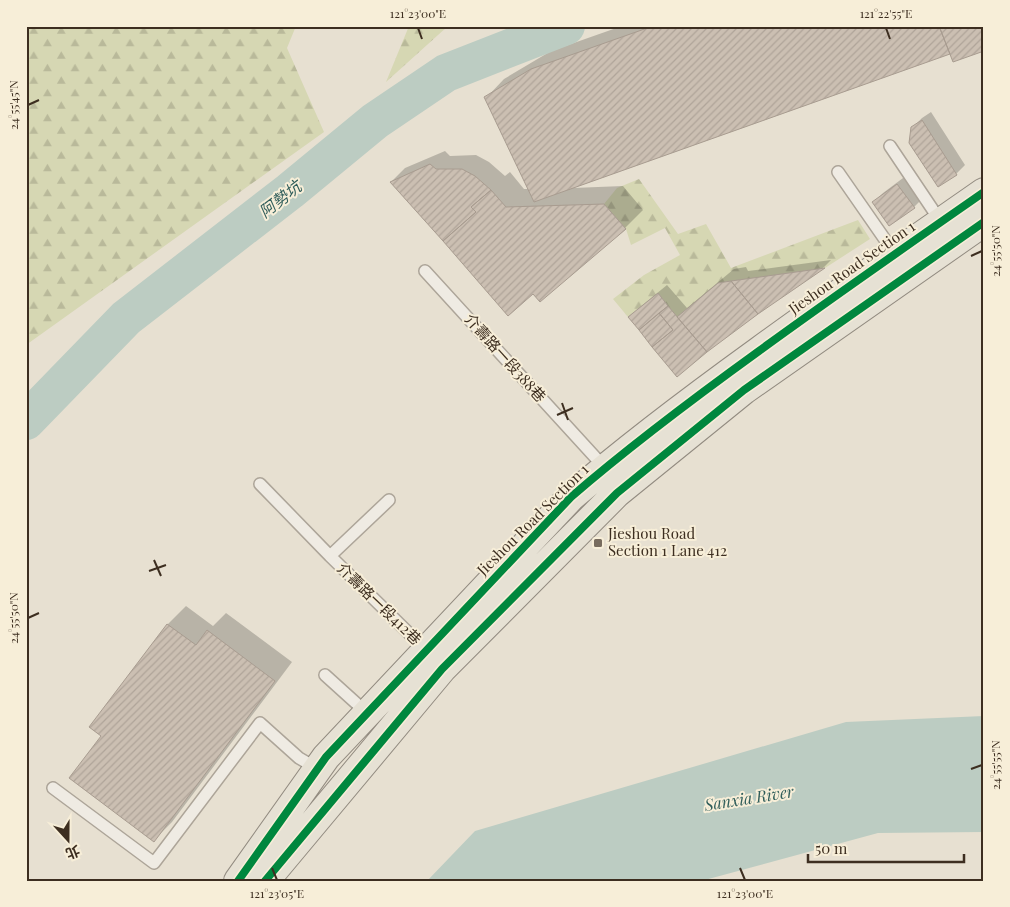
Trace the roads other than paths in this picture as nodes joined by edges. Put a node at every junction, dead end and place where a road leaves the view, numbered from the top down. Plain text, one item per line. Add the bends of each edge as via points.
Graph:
1 (890, 146) dead end
2 (838, 172) dead end
3 (984, 192) edge
4 (941, 222) junction
5 (984, 222) edge
6 (895, 254) junction
7 (425, 271) dead end
8 (605, 468) junction
9 (260, 484) dead end
10 (390, 500) dead end
11 (330, 556) junction
12 (434, 659) junction
13 (325, 675) dead end
14 (367, 713) junction
15 (318, 769) junction
16 (53, 788) dead end
17 (238, 881) edge
18 (265, 881) edge

1 - 4 lane
2 - 6 lane
3 - 4 main road, Jieshou Road Section 1
4 - 6 main road, Jieshou Road Section 1
5 - 12 main road, Jieshou Road Section 1 via 744,390 617,493
6 - 8 main road, Jieshou Road Section 1 via 696,397
7 - 8 lane, 介壽路一段388巷
8 - 12 main road, Jieshou Road Section 1 via 571,497
9 - 11 lane
10 - 11 lane, 介壽路一段412巷
11 - 12 lane, 介壽路一段412巷
12 - 14 main road, Jieshou Road Section 1
12 - 18 main road, Jieshou Road Section 1
13 - 14 lane
14 - 15 main road, Jieshou Road Section 1
15 - 16 lane via 299,758 260,723 154,863
15 - 17 main road, Jieshou Road Section 1

